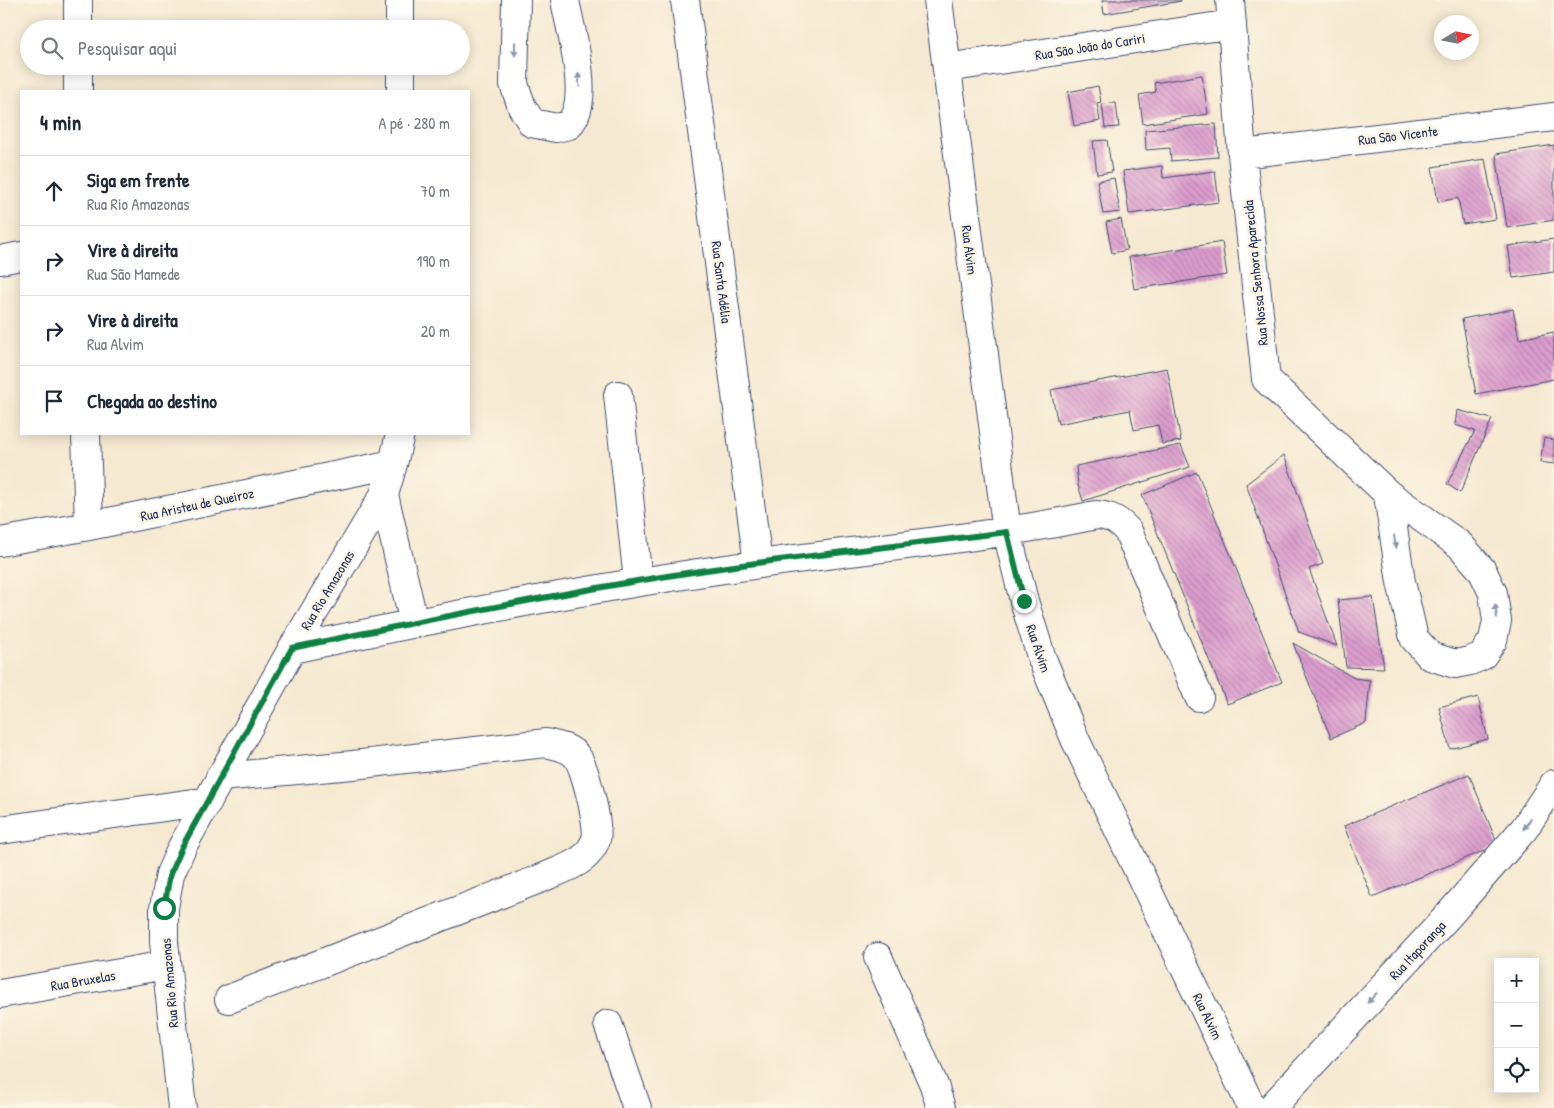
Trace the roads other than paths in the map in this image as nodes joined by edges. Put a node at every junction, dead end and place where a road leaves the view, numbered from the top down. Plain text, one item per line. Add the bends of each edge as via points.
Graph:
1 (78, 0) edge
2 (400, 0) edge
3 (516, 0) edge
4 (565, 0) edge
5 (685, 0) edge
6 (938, 0) edge
7 (1232, 12) edge
8 (78, 20) edge
9 (400, 20) edge
10 (947, 68) junction
11 (78, 75) edge
12 (400, 75) edge
13 (78, 90) edge
14 (401, 90) edge
15 (1554, 117) edge
16 (1242, 154) junction
17 (20, 256) edge
18 (0, 260) edge
19 (618, 394) dead end
20 (86, 435) edge
21 (400, 435) edge
22 (393, 464) junction
23 (1388, 494) junction
24 (384, 495) junction
25 (89, 526) junction
26 (1007, 532) junction
27 (0, 542) edge
28 (758, 564) junction
29 (638, 581) junction
30 (414, 623) junction
31 (292, 648) junction
32 (1199, 697) dead end
33 (1554, 784) edge
34 (214, 789) junction
35 (0, 830) edge
36 (878, 957) dead end
37 (166, 965) junction
38 (0, 994) edge
39 (229, 999) dead end
40 (608, 1024) dead end
41 (182, 1108) edge
42 (637, 1108) edge
43 (941, 1108) edge
44 (1252, 1108) edge
45 (1271, 1108) edge

1 - 8 street
2 - 9 street
3 -> 4 street via 514,84 522,107 532,122 556,128 569,125 576,114 580,88
5 - 28 street, Rua Santa Adélia
6 - 10 street, Rua Alvim
7 - 10 street, Rua São João do Cariri
7 - 16 street, Rua Nossa Senhora Aparecida
10 - 26 street, Rua Alvim
11 - 13 street
12 - 14 street
15 - 16 street, Rua São Vicente
16 - 23 street, Rua Nossa Senhora Aparecida via 1266,379
17 - 18 street
19 - 29 street
20 - 25 street
21 - 22 street, Rua Rio Amazonas
22 - 24 street, Rua Rio Amazonas
22 - 25 street, Rua Aristeu de Queiroz
23 -> 23 street, Rua Nossa Senhora Aparecida via 1400,582 1414,638 1430,656 1455,664 1482,656 1493,640 1497,621 1493,593 1482,570 1460,545
24 - 30 street, Rua Rio Amazonas
24 - 31 street, Rua Rio Amazonas
25 - 27 street, Rua Aristeu de Queiroz
26 - 28 street
26 - 32 street via 1096,515 1119,521 1128,531
26 - 44 street, Rua Alvim via 1041,656 1075,739
28 - 29 street
29 - 30 street
30 - 31 street
31 - 34 street, Rua Rio Amazonas
33 -> 45 street, Rua Itaporanga via 1524,829
34 - 35 street
34 - 37 street, Rua Rio Amazonas via 170,874 164,908
34 - 39 street via 353,765 546,743 566,748 577,757 596,820 596,838 588,854 574,863
36 - 43 street
37 - 38 street, Rua Bruxelas
37 - 41 street, Rua Rio Amazonas
40 - 42 street

